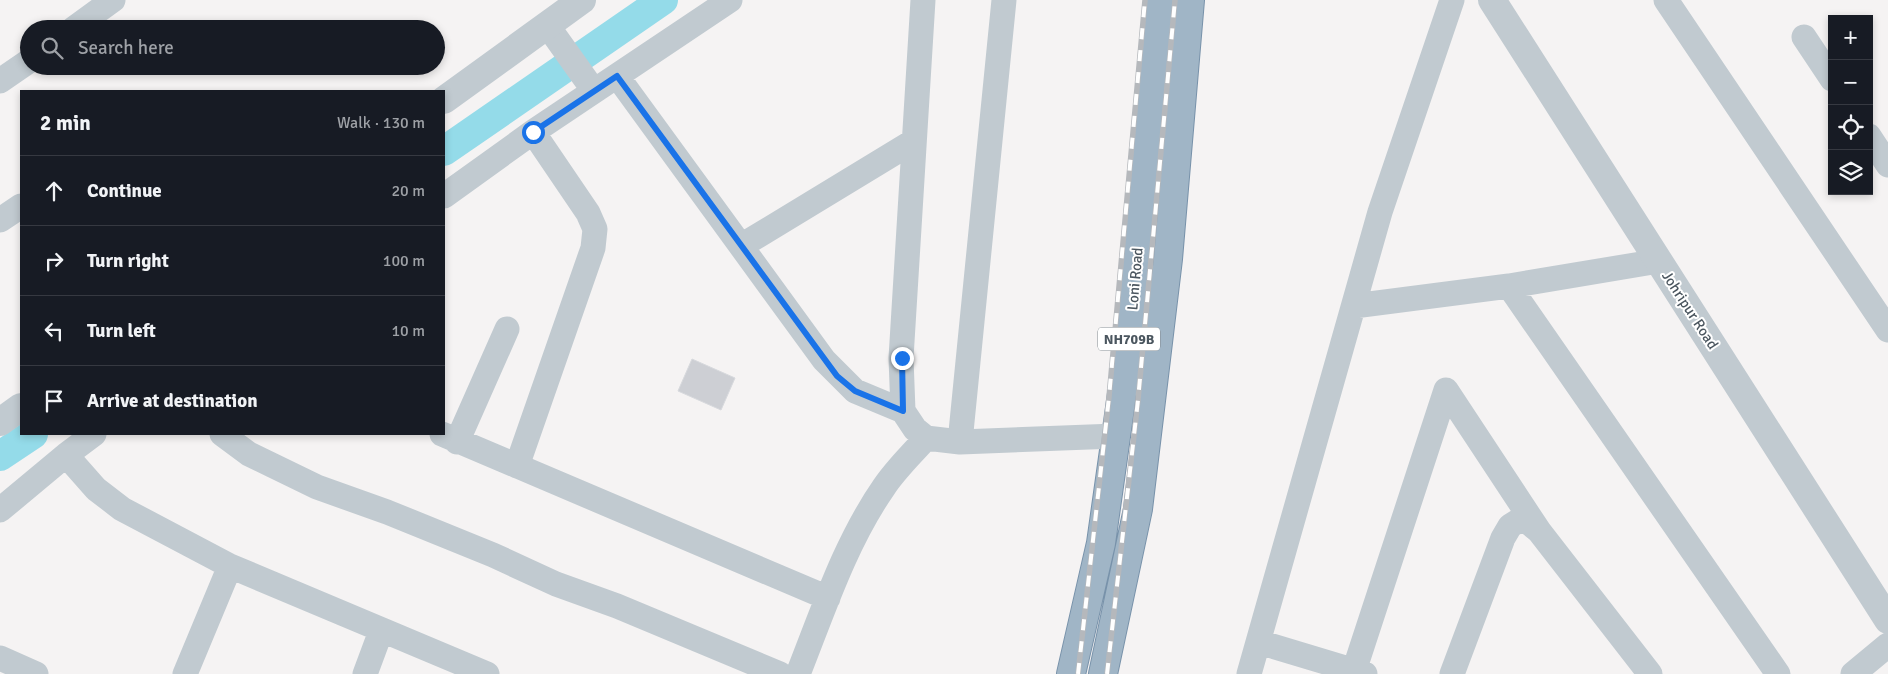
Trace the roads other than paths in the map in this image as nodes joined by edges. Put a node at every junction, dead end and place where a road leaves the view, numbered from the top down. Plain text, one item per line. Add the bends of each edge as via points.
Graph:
1 (113, 0) edge
2 (730, 0) edge
3 (923, 0) edge
4 (1004, 0) edge
5 (1452, 0) edge
6 (1666, 0) edge
7 (1496, 2) edge
8 (1159, 4) edge
9 (1189, 5) edge
10 (561, 10) edge
11 (85, 20) edge
12 (1804, 36) dead end
13 (20, 67) edge
14 (1828, 73) edge
15 (617, 76) junction
16 (0, 81) edge
17 (594, 91) junction
18 (445, 99) edge
19 (533, 132) junction
20 (914, 141) junction
21 (1873, 142) edge
22 (1888, 165) edge
23 (445, 195) edge
24 (20, 207) edge
25 (0, 220) edge
26 (741, 246) junction
27 (1659, 262) junction
28 (1509, 286) junction
29 (1354, 306) junction
30 (507, 329) dead end
31 (1888, 330) edge
32 (20, 408) edge
33 (903, 411) junction
34 (0, 422) edge
35 (93, 435) edge
36 (223, 435) edge
37 (1116, 436) junction
38 (450, 438) edge
39 (926, 438) junction
40 (960, 442) junction
41 (66, 455) junction
42 (517, 466) junction
43 (0, 510) edge
44 (1539, 531) junction
45 (230, 566) junction
46 (828, 598) junction
47 (1888, 620) edge
48 (381, 631) junction
49 (1259, 642) junction
50 (1888, 645) edge
51 (0, 658) edge
52 (1360, 673) edge
53 (36, 674) edge
54 (185, 674) edge
55 (365, 674) edge
56 (487, 674) edge
57 (780, 674) edge
58 (798, 674) edge
59 (1071, 674) edge
60 (1103, 674) edge
61 (1249, 674) edge
62 (1452, 674) edge
63 (1650, 674) edge
64 (1778, 674) edge
65 (1853, 674) edge

1 - 11 street
2 - 15 street
3 - 20 street
4 - 40 street
5 - 29 street via 1380,212
6 - 31 street
7 - 27 street, Johripur Road
8 - 9 highway
8 - 37 highway, Loni Road / NH709B via 1129,341
9 - 60 highway, Loni Road / NH709B via 1168,259 1138,510
10 - 17 street via 573,61
10 - 18 street
12 - 14 street
13 - 16 street
15 - 17 street
15 - 26 street
17 - 19 street
19 - 23 street
19 - 42 street via 588,212 595,229 593,248
20 - 26 street
20 - 33 street via 902,348
21 - 22 street
24 - 25 street
26 - 33 street via 837,376 855,391
27 - 28 street
27 - 47 street, Johripur Road
28 - 29 street
28 - 64 street
29 - 49 street
30 - 38 street
32 - 34 street
33 - 39 street via 915,429
35 - 41 street
36 - 57 street via 248,454 317,487 387,512
37 - 40 street
37 - 59 highway, Loni Road / NH709B via 1101,544
38 - 42 street
39 - 40 street
39 - 46 street via 884,486 866,515
41 - 43 street
41 - 45 street via 96,489 122,509
42 - 46 street
44 - 52 street via 1446,390
44 - 62 street via 1528,522 1518,520 1510,526
44 - 63 street
45 - 48 street
45 - 54 street
46 - 58 street
48 - 55 street
48 - 56 street
49 - 52 street
49 - 61 street
50 - 65 street
51 - 53 street

